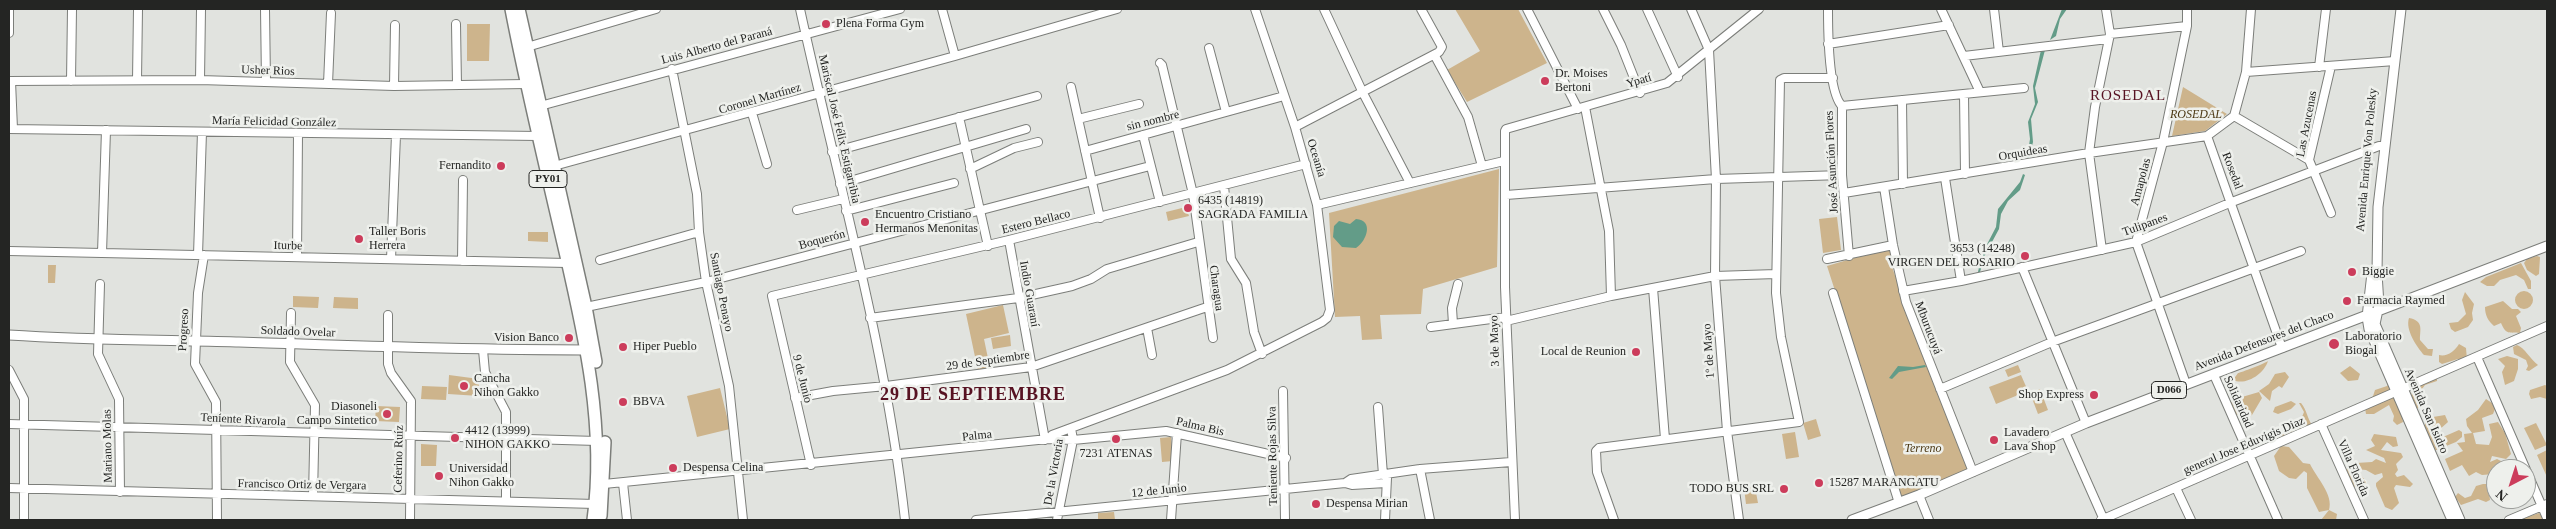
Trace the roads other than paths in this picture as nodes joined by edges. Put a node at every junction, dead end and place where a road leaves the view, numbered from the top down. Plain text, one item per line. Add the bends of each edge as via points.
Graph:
1 (9, 9) edge
2 (72, 9) edge
3 (138, 9) edge
4 (201, 9) edge
5 (265, 9) edge
6 (511, 9) edge
7 (519, 9) edge
8 (656, 9) edge
9 (800, 9) edge
10 (900, 9) edge
11 (942, 9) edge
12 (1084, 9) edge
13 (1117, 9) edge
14 (1255, 9) edge
15 (1324, 9) edge
16 (1421, 9) edge
17 (1527, 9) edge
18 (1603, 9) edge
19 (1647, 9) edge
20 (1691, 9) edge
21 (1759, 9) edge
22 (1828, 9) edge
23 (1941, 9) edge
24 (1994, 9) edge
25 (2106, 9) edge
26 (2187, 9) edge
27 (2251, 9) edge
28 (2326, 9) edge
29 (2395, 9) edge
30 (2401, 9) edge
31 (331, 13) dead end
32 (1086, 17) junction
33 (456, 24) dead end
34 (395, 25) dead end
35 (1949, 25) junction
36 (2187, 26) junction
37 (9, 33) edge
38 (806, 34) junction
39 (2109, 36) junction
40 (1828, 44) junction
41 (527, 47) junction
42 (1209, 48) dead end
43 (1709, 50) junction
44 (1999, 52) junction
45 (1437, 54) junction
46 (955, 56) junction
47 (1964, 56) junction
48 (2392, 61) junction
49 (1160, 63) dead end
50 (2319, 66) junction
51 (2331, 66) junction
52 (672, 69) junction
53 (2246, 72) junction
54 (1678, 77) junction
55 (1833, 78) junction
56 (137, 80) junction
57 (200, 80) junction
58 (10, 81) edge
59 (71, 81) junction
60 (266, 82) junction
61 (328, 84) junction
62 (526, 84) junction
63 (394, 86) junction
64 (457, 86) junction
65 (1071, 87) dead end
66 (2024, 88) dead end
67 (1363, 92) junction
68 (1980, 92) junction
69 (1640, 93) junction
70 (819, 94) junction
71 (1964, 94) junction
72 (1036, 96) dead end
73 (1284, 96) junction
74 (1902, 100) junction
75 (1139, 104) dead end
76 (540, 106) junction
77 (1842, 106) junction
78 (1582, 108) junction
79 (1226, 112) junction
80 (752, 113) junction
81 (2234, 116) junction
82 (958, 117) junction
83 (1078, 118) junction
84 (1176, 127) junction
85 (1294, 127) junction
86 (11, 129) edge
87 (1026, 129) dead end
88 (106, 130) junction
89 (686, 131) junction
90 (202, 132) junction
91 (298, 134) junction
92 (396, 135) junction
93 (1143, 135) junction
94 (538, 136) junction
95 (2207, 136) junction
96 (1038, 142) dead end
97 (2163, 142) junction
98 (2382, 146) junction
99 (966, 148) junction
100 (1085, 151) junction
101 (832, 152) junction
102 (2089, 153) junction
103 (2309, 160) junction
104 (1504, 161) junction
105 (767, 164) dead end
106 (1306, 164) junction
107 (554, 166) junction
108 (1150, 166) junction
109 (1482, 166) junction
110 (970, 169) junction
111 (2314, 171) junction
112 (1965, 174) junction
113 (1842, 175) junction
114 (1779, 178) junction
115 (1945, 178) junction
116 (1716, 179) junction
117 (464, 180) dead end
118 (1092, 181) junction
119 (954, 183) dead end
120 (1410, 183) junction
121 (840, 184) junction
122 (1903, 184) junction
123 (1224, 186) junction
124 (1884, 187) junction
125 (1600, 189) junction
126 (1193, 194) junction
127 (1844, 194) junction
128 (1506, 195) junction
129 (843, 199) junction
130 (1160, 202) junction
131 (2232, 202) junction
132 (1318, 205) junction
133 (797, 210) dead end
134 (846, 211) junction
135 (980, 211) junction
136 (2331, 213) dead end
137 (1100, 218) junction
138 (699, 232) junction
139 (1009, 240) junction
140 (853, 242) junction
141 (1198, 242) junction
142 (2136, 242) junction
143 (1892, 245) junction
144 (988, 246) junction
145 (2547, 246) edge
146 (2102, 250) junction
147 (9, 251) edge
148 (2301, 251) dead end
149 (102, 253) junction
150 (201, 255) junction
151 (1849, 256) junction
152 (297, 257) junction
153 (391, 259) junction
154 (1827, 259) dead end
155 (600, 260) dead end
156 (462, 261) junction
157 (567, 263) junction
158 (2022, 267) junction
159 (2254, 269) junction
160 (1776, 274) junction
161 (861, 275) junction
162 (1715, 276) junction
163 (1961, 281) junction
164 (706, 282) junction
165 (100, 284) dead end
166 (1458, 284) dead end
167 (1653, 288) junction
168 (1903, 291) junction
169 (1833, 293) dead end
170 (1611, 296) junction
171 (771, 298) joint
172 (1018, 298) junction
173 (2157, 305) junction
174 (586, 307) junction
175 (1207, 307) junction
176 (2378, 311) junction
177 (291, 314) dead end
178 (2368, 314) junction
179 (388, 315) dead end
180 (870, 318) junction
181 (1327, 318) joint
182 (1506, 319) junction
183 (1453, 324) junction
184 (2547, 326) edge
185 (1431, 327) dead end
186 (1147, 328) junction
187 (9, 335) edge
188 (1213, 338) dead end
189 (97, 341) junction
190 (194, 341) junction
191 (2052, 342) junction
192 (290, 344) junction
193 (387, 348) junction
194 (2282, 348) junction
195 (483, 350) junction
196 (590, 350) junction
197 (1262, 354) junction
198 (1152, 355) dead end
199 (2477, 356) junction
200 (1031, 367) junction
201 (9, 370) edge
202 (2214, 375) junction
203 (2186, 384) junction
204 (886, 386) junction
205 (1940, 390) junction
206 (2399, 391) junction
207 (1283, 392) dead end
208 (795, 398) junction
209 (1378, 407) dead end
210 (2086, 423) junction
211 (9, 424) edge
212 (24, 424) junction
213 (2321, 424) junction
214 (120, 428) junction
215 (1071, 428) junction
216 (215, 429) junction
217 (1727, 431) junction
218 (2065, 432) junction
219 (1176, 433) junction
220 (314, 435) junction
221 (412, 436) junction
222 (506, 439) junction
223 (1665, 439) junction
224 (1046, 440) junction
225 (1072, 440) junction
226 (597, 441) junction
227 (898, 456) junction
228 (2250, 456) junction
229 (1286, 458) junction
230 (1511, 462) junction
231 (811, 465) junction
232 (1420, 469) junction
233 (738, 471) junction
234 (1973, 472) junction
235 (1385, 474) junction
236 (624, 483) junction
237 (1345, 483) junction
238 (1386, 483) junction
239 (604, 484) junction
240 (9, 488) edge
241 (22, 488) junction
242 (2176, 488) junction
243 (1285, 489) junction
244 (120, 492) junction
245 (216, 495) junction
246 (313, 496) junction
247 (1919, 496) junction
248 (410, 498) junction
249 (506, 500) junction
250 (1172, 501) junction
251 (1899, 503) junction
252 (595, 504) junction
253 (2545, 505) edge
254 (1057, 516) edge
255 (2547, 518) edge
256 (24, 520) edge
257 (217, 520) edge
258 (410, 520) edge
259 (593, 520) edge
260 (600, 520) edge
261 (627, 520) edge
262 (743, 520) edge
263 (905, 520) edge
264 (976, 520) edge
265 (1171, 520) edge
266 (1285, 520) edge
267 (1385, 520) edge
268 (1430, 520) edge
269 (1515, 520) edge
270 (1614, 520) edge
271 (1738, 520) edge
272 (1852, 520) edge
273 (1930, 520) edge
274 (2103, 520) edge
275 (2191, 520) edge
276 (2278, 520) edge
277 (2364, 520) edge
278 (2452, 520) edge
279 (2460, 520) edge
280 (2509, 520) edge

1 - 37 street
2 - 59 street
3 - 56 street
4 - 57 street
5 - 60 street
6 - 62 highway, PY01
7 - 41 highway, PY01
8 - 41 street
9 - 38 street, Mariscal José Félix Estigarribia
10 - 38 street, Luis Alberto del Paraná
11 - 46 street
12 - 32 street
13 - 32 street, Coronel Martínez
14 - 73 street, Oceanía
15 - 67 street
16 - 45 street via 1442,47
17 - 78 street
18 - 69 street
19 - 54 street
20 - 43 street
21 - 43 street, Ypatí
22 - 40 street, José Asunción Flores
23 - 35 street
24 - 44 street
25 - 39 street
26 - 36 street, Amapolas
27 - 53 street
28 - 50 street
29 - 48 main road, Avenida Enrique Von Polesky
30 - 48 main road, Avenida Enrique Von Polesky
31 - 61 street
32 - 46 street, Coronel Martínez
33 - 64 street
34 - 63 street
35 - 40 street
35 - 47 street
36 - 39 street
36 - 97 street, Amapolas
38 - 52 street, Luis Alberto del Paraná
38 - 70 street, Mariscal José Félix Estigarribia
39 - 44 street
39 - 102 street
40 - 55 street, José Asunción Flores
41 - 76 highway, PY01
42 - 79 street
43 - 54 street, Ypatí
43 - 116 street, 1º de Mayo
44 - 47 street
45 - 67 street
45 - 109 street via 1468,117
46 - 70 street, Coronel Martínez
47 - 68 street
48 - 51 street
48 - 98 main road, Avenida Enrique Von Polesky
49 - 84 street, Charagua
50 - 51 street
50 - 53 street
51 - 103 street, Las Azucenas
52 - 76 street, Luis Alberto del Paraná
52 - 89 street, Santiago Penayo
53 - 81 street
54 - 69 street, Ypatí
55 - 77 street, José Asunción Flores
55 - 114 street via 1780,80
56 - 57 street, Usher Rios
56 - 59 street, Usher Rios
57 - 60 street, Usher Rios
58 - 59 street, Usher Rios
58 - 86 street
60 - 61 street, Usher Rios
61 - 63 street, Usher Rios
62 - 64 street, Usher Rios
62 - 94 highway, PY01
63 - 64 street, Usher Rios
65 - 83 street
66 - 68 street
67 - 85 street
67 - 120 street
68 - 71 street
69 - 78 street, Ypatí
70 - 80 street, Coronel Martínez
70 - 101 street, Mariscal José Félix Estigarribia
71 - 74 street
71 - 112 street
72 - 82 street
73 - 79 street, sin nombre
73 - 85 street, Oceanía
74 - 77 street
74 - 122 street
75 - 83 street
76 - 107 highway, PY01
77 - 113 street, José Asunción Flores
78 - 104 street, Ypatí via 1506,129 1503,134
78 - 125 street
79 - 84 street, sin nombre
80 - 89 street, Coronel Martínez
80 - 105 street
81 - 95 street
81 - 103 street
82 - 99 street
82 - 101 street
83 - 100 street
84 - 93 street, sin nombre
84 - 126 street, Charagua
85 - 106 street, Oceanía
86 - 88 street, María Felicidad González
87 - 99 street
88 - 90 street, María Felicidad González
88 - 149 street
89 - 107 street, Coronel Martínez
89 - 138 street, Santiago Penayo via 697,194
90 - 91 street, María Felicidad González
90 - 150 street, Progreso
91 - 92 street, María Felicidad González
91 - 152 street
92 - 94 street, María Felicidad González
92 - 153 street
93 - 100 street, sin nombre
93 - 108 street
94 - 157 highway, PY01
95 - 97 street, Orquideas
95 - 131 street, Rosedal
96 - 110 street via 1014,148
97 - 102 street, Orquideas
97 - 142 street, Amapolas
98 - 111 street, Tulipanes
98 - 176 main road, Avenida Enrique Von Polesky via 2377,232
98 - 178 main road, Avenida Enrique Von Polesky via 2372,207
99 - 110 street
99 - 121 street
100 - 118 street
101 - 121 street, Mariscal José Félix Estigarribia
102 - 112 street, Orquideas
102 - 146 street
103 - 111 street, Las Azucenas
104 - 109 street
104 - 128 street, 3 de Mayo
106 - 123 street, Estero Bellaco
106 - 132 street, Oceanía
107 - 174 highway, PY01
108 - 118 street, Boquerón
108 - 130 street
109 - 120 street
110 - 135 street
111 - 131 street, Tulipanes
111 - 136 street, Las Azucenas
112 - 115 street, Orquideas
113 - 114 street
113 - 127 street, José Asunción Flores
114 - 116 street
114 - 160 street
115 - 122 street, Orquideas
115 - 163 street
116 - 125 street
116 - 162 street, 1º de Mayo
117 - 156 street
118 - 135 street, Boquerón
118 - 137 street
119 - 134 street
120 - 132 street
121 - 129 street, Mariscal José Félix Estigarribia
122 - 124 street, Orquideas
123 - 126 street, Estero Bellaco
123 - 197 street via 1229,254 1246,283 1254,332
124 - 127 street, Orquideas
124 - 143 street, Mburucuyá
125 - 128 street
125 - 170 street via 1609,231
126 - 130 street, Estero Bellaco
126 - 141 street, Charagua
127 - 151 street, José Asunción Flores
128 - 182 street, 3 de Mayo
129 - 133 street
129 - 134 street, Mariscal José Félix Estigarribia
130 - 137 street, Estero Bellaco
131 - 142 street, Tulipanes
131 - 159 street, Rosedal
132 - 181 street, Oceanía via 1330,310
134 - 140 street, Mariscal José Félix Estigarribia
135 - 140 street, Boquerón
135 - 144 street
137 - 139 street, Estero Bellaco
138 - 155 street
138 - 164 street, Santiago Penayo
139 - 144 street, Estero Bellaco
139 - 172 street, Indio Guaraní
140 - 161 street, Mariscal José Félix Estigarribia
140 - 164 street, Boquerón
141 - 172 street via 1107,269 1072,286
141 - 175 street, Charagua
142 - 146 street, Tulipanes
142 - 173 street
143 - 151 street
143 - 168 street, Mburucuyá
144 - 161 street, Estero Bellaco
145 - 176 main road, Avenida Defensores del Chaco / D066
146 - 158 street, Tulipanes
147 - 149 street, Iturbe
148 - 159 street
149 - 150 street, Iturbe
150 - 152 street, Iturbe
150 - 190 street, Progreso
151 - 154 street
152 - 153 street, Iturbe
153 - 156 street, Iturbe
156 - 157 street, Iturbe
157 - 196 highway, PY01
158 - 163 street, Tulipanes
158 - 191 street
159 - 173 street
159 - 194 street, Rosedal
160 - 162 street
160 - 217 street via 1781,337 1799,422
161 - 171 street, Estero Bellaco
161 - 180 street, Mariscal José Félix Estigarribia
162 - 167 street
162 - 217 street, 1º de Mayo
163 - 168 street, Tulipanes
164 - 174 street, Boquerón
164 - 233 street, Santiago Penayo via 729,386
165 - 189 street, Mariano Molas
166 - 183 street via 1452,308
167 - 170 street
167 - 223 street
168 - 205 street, Mburucuyá
169 - 251 street
170 - 182 street
171 - 208 street, 9 de Junio
172 - 180 street
172 - 200 street, Indio Guaraní
173 - 191 street
173 - 203 street
174 - 196 highway, PY01
175 - 186 street, 29 de Septiembre
175 - 188 street, Charagua
176 - 178 main road, Avenida Defensores del Chaco / D066
176 - 206 main road, Avenida San Isidro via 2375,324
177 - 192 street
178 - 194 main road, Avenida Defensores del Chaco / D066
178 - 206 main road, Avenida San Isidro via 2369,329
179 - 193 street, Ceferino Ruíz
180 - 204 street, Mariscal José Félix Estigarribia
181 - 197 street, Palma
182 - 183 street
182 - 230 street, 3 de Mayo
183 - 185 street
184 - 199 street, general Jose Eduvigis Diaz
186 - 198 street
186 - 200 street, 29 de Septiembre
187 - 189 main road, Soldado Ovelar
189 - 190 main road, Soldado Ovelar
189 - 214 street, Mariano Molas via 98,354 119,399
190 - 192 main road, Soldado Ovelar
190 - 216 street, Progreso via 195,364 216,402
191 - 205 street
191 - 210 street
192 - 193 main road, Soldado Ovelar
192 - 220 street via 293,370 315,405
193 - 195 main road, Soldado Ovelar
193 - 221 street, Ceferino Ruíz via 391,373 411,401
194 - 202 main road, Avenida Defensores del Chaco / D066
195 - 196 main road, Soldado Ovelar
195 - 222 street via 485,372 506,412
196 - 226 highway, PY01
196 - 239 highway, PY01 via 604,421
197 - 215 street, Palma via 1193,385
199 - 206 street, general Jose Eduvigis Diaz
199 - 253 street
200 - 204 street, 29 de Septiembre
200 - 224 street, Indio Guaraní
201 - 212 street via 24,399
202 - 203 main road, Avenida Defensores del Chaco / D066
202 - 228 street, Solidaridad
203 - 210 main road, Avenida Defensores del Chaco / D066
204 - 208 street, 29 de Septiembre
204 - 227 street, Mariscal José Félix Estigarribia
205 - 234 street, Mburucuyá
206 - 213 street, general Jose Eduvigis Diaz
206 - 278 main road, Avenida San Isidro
206 - 279 main road, Avenida San Isidro
207 - 229 street, Teniente Rojas Silva
208 - 231 street, 9 de Junio
209 - 235 street
210 - 218 main road, Avenida Defensores del Chaco / D066
211 - 212 street, Teniente Rivarola
212 - 214 street, Teniente Rivarola
212 - 241 street
213 - 228 street, general Jose Eduvigis Diaz
213 - 277 street, Villa Florida
214 - 216 street, Teniente Rivarola
214 - 244 street, Mariano Molas
215 - 224 street, Palma
215 - 225 street, De la Victoria
216 - 220 street, Teniente Rivarola
216 - 245 street, Progreso
217 - 223 street
217 - 271 street, 1º de Mayo
218 - 234 main road, Avenida Defensores del Chaco / D066
218 - 274 street
219 - 225 street, Palma Bis via 1166,431
219 - 229 street, Palma Bis
219 - 250 street
220 - 221 street, Teniente Rivarola
220 - 246 street
221 - 222 street, Teniente Rivarola
221 - 248 street, Ceferino Ruíz
222 - 226 street, Teniente Rivarola
222 - 249 street
223 - 270 street via 1602,446 1596,451 1599,480
224 - 225 street, Palma Bis
224 - 227 street, Palma
225 - 254 street, De la Victoria
226 - 252 highway, PY01
227 - 231 street, Palma
227 - 263 street, Mariscal José Félix Estigarribia
228 - 242 street, general Jose Eduvigis Diaz
228 - 276 street, Solidaridad
229 - 243 street, Teniente Rojas Silva
230 - 232 street, 12 de Junio
230 - 269 street, 3 de Mayo
231 - 233 street, Palma
232 - 235 street, 12 de Junio
232 - 268 street
233 - 236 street, Palma
233 - 262 street, Santiago Penayo
234 - 247 main road, Avenida Defensores del Chaco / D066
235 - 237 street, 12 de Junio via 1351,479
235 - 238 street
236 - 239 street, Palma
236 - 261 street
237 - 238 street, 12 de Junio
237 - 243 street, 12 de Junio
238 - 267 street
239 - 260 highway, PY01
240 - 241 street, Francisco Ortiz de Vergara
241 - 244 street, Francisco Ortiz de Vergara
241 - 256 street
242 - 274 street, general Jose Eduvigis Diaz
242 - 275 street
243 - 250 street, 12 de Junio
243 - 266 street, Teniente Rojas Silva
244 - 245 street, Francisco Ortiz de Vergara
245 - 246 street, Francisco Ortiz de Vergara
245 - 257 street, Progreso
246 - 248 street, Francisco Ortiz de Vergara
247 - 251 main road, Avenida Defensores del Chaco / D066
247 - 273 street
248 - 249 street, Francisco Ortiz de Vergara
248 - 258 street, Ceferino Ruíz
249 - 252 street, Francisco Ortiz de Vergara
250 - 254 street, 12 de Junio
250 - 265 street
251 - 272 main road, Avenida Defensores del Chaco / D066
252 - 259 highway, PY01
253 - 255 street
253 - 280 street
254 - 264 street, 12 de Junio

